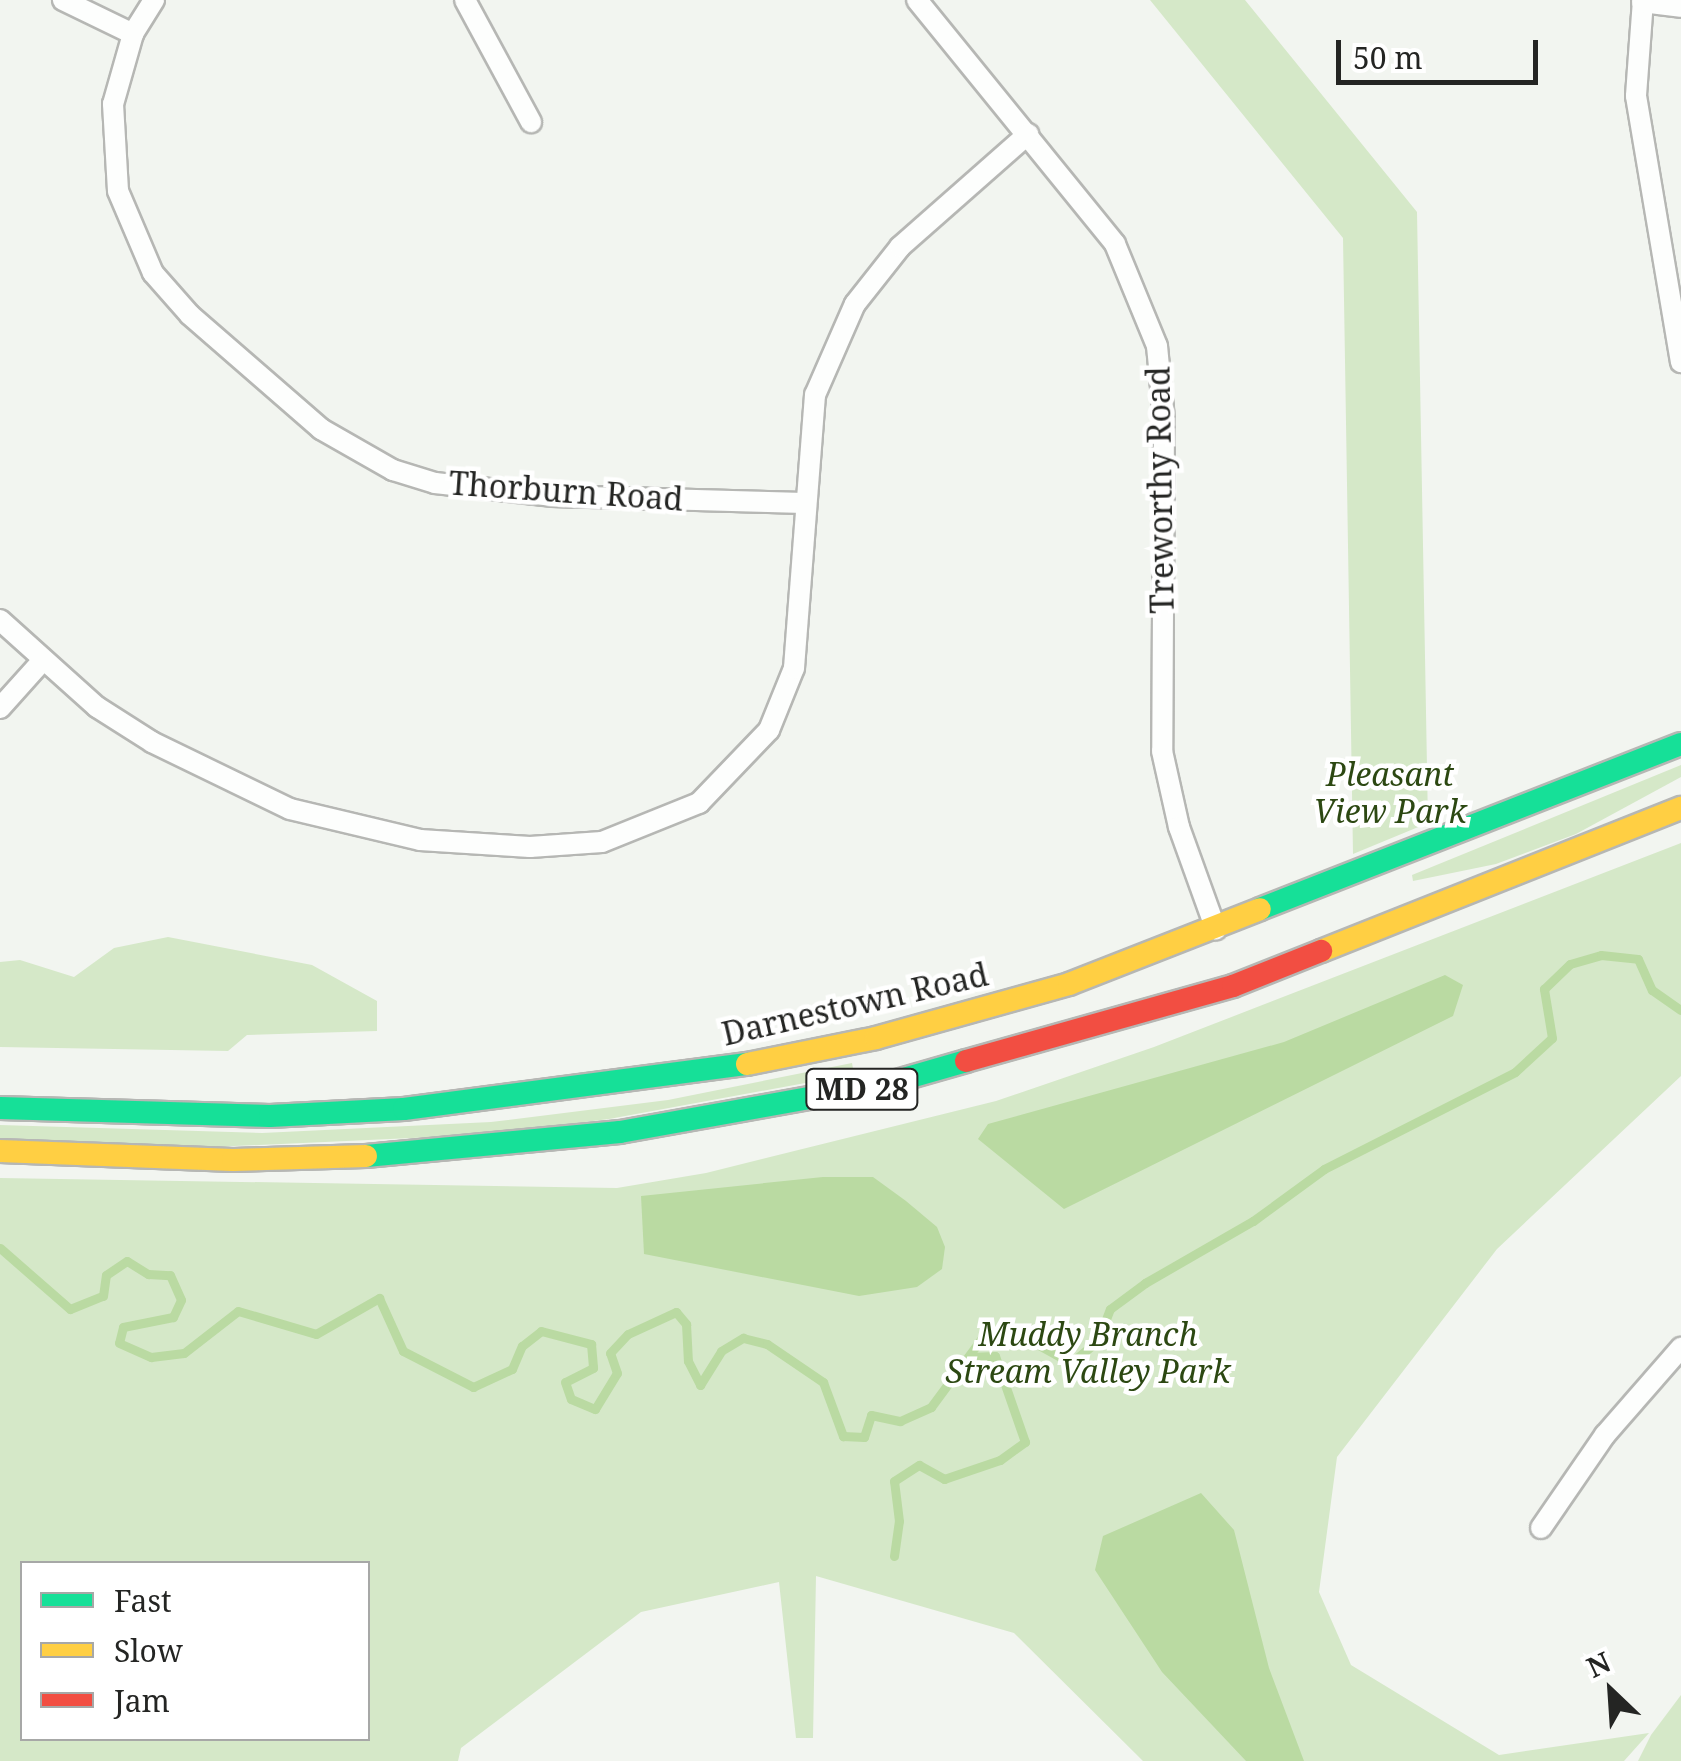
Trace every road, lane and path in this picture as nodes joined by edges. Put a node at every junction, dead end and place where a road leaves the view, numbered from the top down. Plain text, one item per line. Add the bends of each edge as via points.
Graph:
1 (63, 0) edge
2 (154, 0) edge
3 (465, 0) edge
4 (916, 0) edge
5 (1642, 1) edge
6 (1681, 7) edge
7 (133, 34) junction
8 (530, 122) dead end
9 (1028, 134) junction
10 (1681, 362) edge
11 (803, 503) junction
12 (0, 620) edge
13 (43, 660) junction
14 (0, 708) edge
15 (1681, 744) edge
16 (1681, 808) edge
17 (1216, 930) junction
18 (0, 1108) edge
19 (0, 1150) edge
20 (1681, 1348) edge
21 (1541, 1528) dead end

1 - 7 street
2 - 7 street, Thorburn Road
3 - 8 street
4 - 9 street, Treworthy Road
5 - 6 street
5 - 10 street via 1636,96
7 - 11 street, Thorburn Road via 112,133 118,191 153,274 190,315 321,429 393,470 435,483 554,496
9 - 11 street via 900,247 855,304 815,395
9 - 17 street, Treworthy Road via 1115,244 1156,346 1164,419 1162,751 1179,826
11 - 13 street via 794,668 769,730 700,803 602,842 530,847 420,840 290,809 152,742
12 - 13 street
13 - 14 street
15 - 17 main road, Darnestown Road / MD 28
16 - 19 main road, MD 28 via 1233,986 886,1084 620,1132 370,1156 154,1159
17 - 18 main road, Darnestown Road / MD 28 via 1070,984 876,1038 543,1097 270,1116
20 - 21 street via 1605,1434

